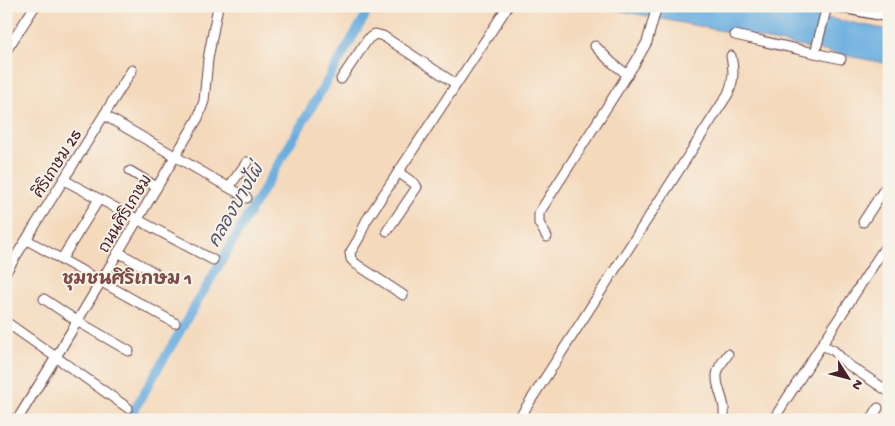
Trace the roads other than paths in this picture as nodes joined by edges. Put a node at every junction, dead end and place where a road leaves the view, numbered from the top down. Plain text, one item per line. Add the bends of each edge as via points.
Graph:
1 (35, 6) edge
2 (218, 6) edge
3 (508, 6) edge
4 (657, 6) edge
5 (838, 6) edge
6 (864, 8) edge
7 (826, 10) edge
8 (887, 12) edge
9 (735, 35) dead end
10 (595, 46) dead end
11 (6, 50) edge
12 (815, 52) junction
13 (731, 56) dead end
14 (841, 59) dead end
15 (132, 70) dead end
16 (628, 75) junction
17 (341, 79) dead end
18 (456, 84) junction
19 (104, 115) junction
20 (176, 156) junction
21 (247, 162) dead end
22 (130, 172) dead end
23 (398, 172) junction
24 (64, 180) junction
25 (889, 182) edge
26 (157, 187) junction
27 (229, 187) junction
28 (247, 198) dead end
29 (99, 199) junction
30 (137, 219) junction
31 (862, 222) dead end
32 (387, 231) dead end
33 (546, 237) dead end
34 (27, 240) junction
35 (889, 241) edge
36 (118, 252) junction
37 (61, 260) junction
38 (213, 260) dead end
39 (6, 272) edge
40 (155, 273) dead end
41 (101, 282) junction
42 (403, 295) dead end
43 (44, 299) dead end
44 (77, 321) junction
45 (6, 322) edge
46 (175, 323) dead end
47 (821, 345) junction
48 (129, 351) dead end
49 (728, 354) dead end
50 (56, 357) junction
51 (889, 392) edge
52 (128, 408) dead end
53 (878, 408) dead end
54 (6, 417) edge
55 (10, 420) edge
56 (17, 420) edge
57 (518, 420) edge
58 (722, 420) edge
59 (773, 420) edge
60 (871, 420) edge

1 - 11 street
2 - 20 street, ถนนศิริเกษม via 202,109
3 - 18 street
4 - 16 street via 650,33
5 - 6 main road
6 - 8 main road
7 - 12 street
9 - 12 street
10 - 16 street
12 - 14 street
13 - 57 street via 733,76 728,94
15 - 19 street, ศิริเกษม 25
16 - 33 street via 539,213 539,223
17 - 18 street via 368,39 375,34 383,36
18 - 23 street
19 - 20 street
19 - 24 street, ศิริเกษม 25
20 - 26 street, ถนนศิริเกษม
20 - 27 street
21 - 27 street
22 - 26 street
23 - 32 street via 417,187
23 - 42 street via 366,221 349,256
24 - 29 street
24 - 34 street, ศิริเกษม 25
25 - 31 street
26 - 30 street, ถนนศิริเกษม
27 - 28 street
29 - 30 street
29 - 37 street
30 - 36 street, ถนนศิริเกษม
30 - 38 street
34 - 37 street
34 - 39 street, ศิริเกษม 25
35 - 47 street
36 - 40 street
36 - 41 street, ถนนศิริเกษม
37 - 41 street
41 - 44 street, ถนนศิริเกษม
41 - 46 street
43 - 44 street
44 - 48 street
44 - 50 street, ถนนศิริเกษม
45 - 50 street
47 - 51 street via 833,350 847,364
47 - 59 street
49 - 58 street via 717,375 723,400
50 - 52 street
50 - 56 street, ถนนศิริเกษม
53 - 60 street
54 - 55 main road

